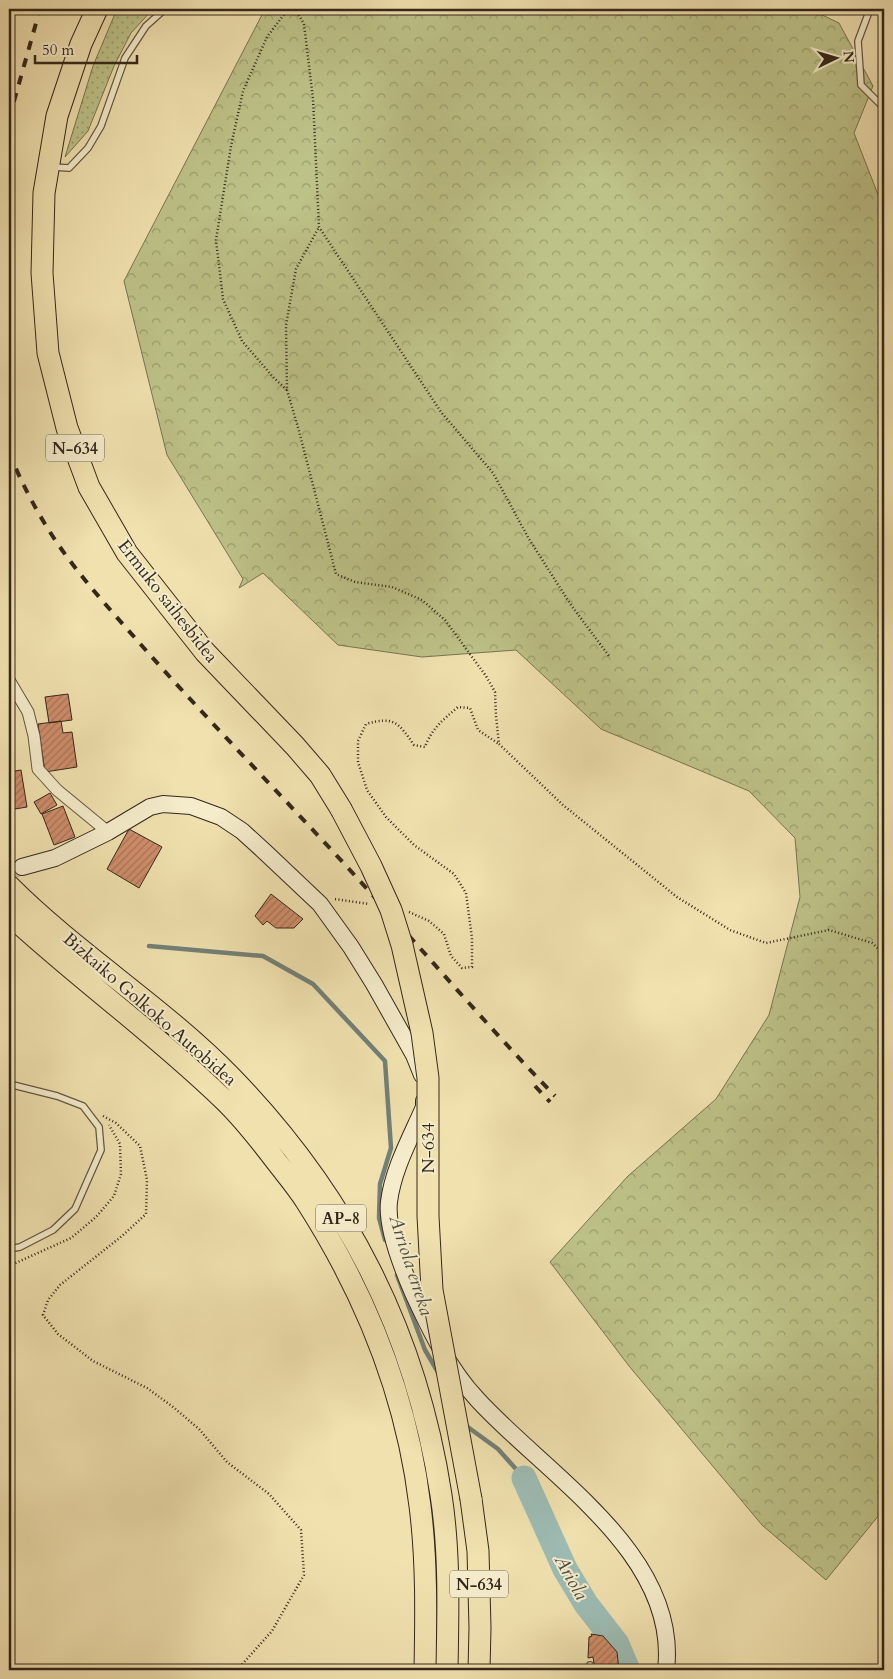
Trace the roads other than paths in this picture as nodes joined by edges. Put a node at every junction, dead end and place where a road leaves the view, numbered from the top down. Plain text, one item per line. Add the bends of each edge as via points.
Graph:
1 (96, 9) edge
2 (165, 9) edge
3 (870, 9) edge
4 (884, 108) edge
5 (48, 167) junction
6 (9, 680) edge
7 (341, 809) joint
8 (108, 832) junction
9 (22, 867) tunnel mouth
10 (9, 886) edge
11 (9, 914) edge
12 (9, 1084) edge
13 (9, 1249) edge
14 (425, 1670) edge
15 (447, 1670) edge
16 (479, 1670) edge
17 (666, 1670) edge

1 - 5 highway, Ermuko saihesbidea / N-634 via 80,44 57,116
2 - 5 lane via 146,26 125,58 101,126 88,148 69,168
3 - 4 lane via 858,41 861,85
5 - 7 highway, Ermuko saihesbidea / N-634 via 44,193 42,273 48,353 67,428 89,486 127,553 166,603 205,652 320,775
6 - 8 street via 28,712 38,769 57,790
7 - 16 highway, N-634 / N-634, bridge via 391,910 422,1033 428,1078 428,1216 432,1290 478,1551
8 - 9 street via 55,858
8 - 17 street via 150,807 163,804 191,806 221,817 242,831 313,897 351,947 414,1055 426,1084 424,1107 394,1177 389,1204 392,1232 406,1278 447,1359 476,1399 585,1502 632,1554 646,1577 664,1622 668,1653
10 - 15 highway, Bizkaiko Golkoko Autobidea / AP-8 via 231,1077 280,1132 324,1189 358,1246 406,1353 431,1438 446,1548
11 - 14 highway, Bizkaiko Golkoko Autobidea / AP-8 via 224,1100 305,1199 340,1257 385,1359 409,1444 424,1550
12 - 13 lane via 84,1106 99,1127 101,1150 75,1209 53,1230 20,1247

